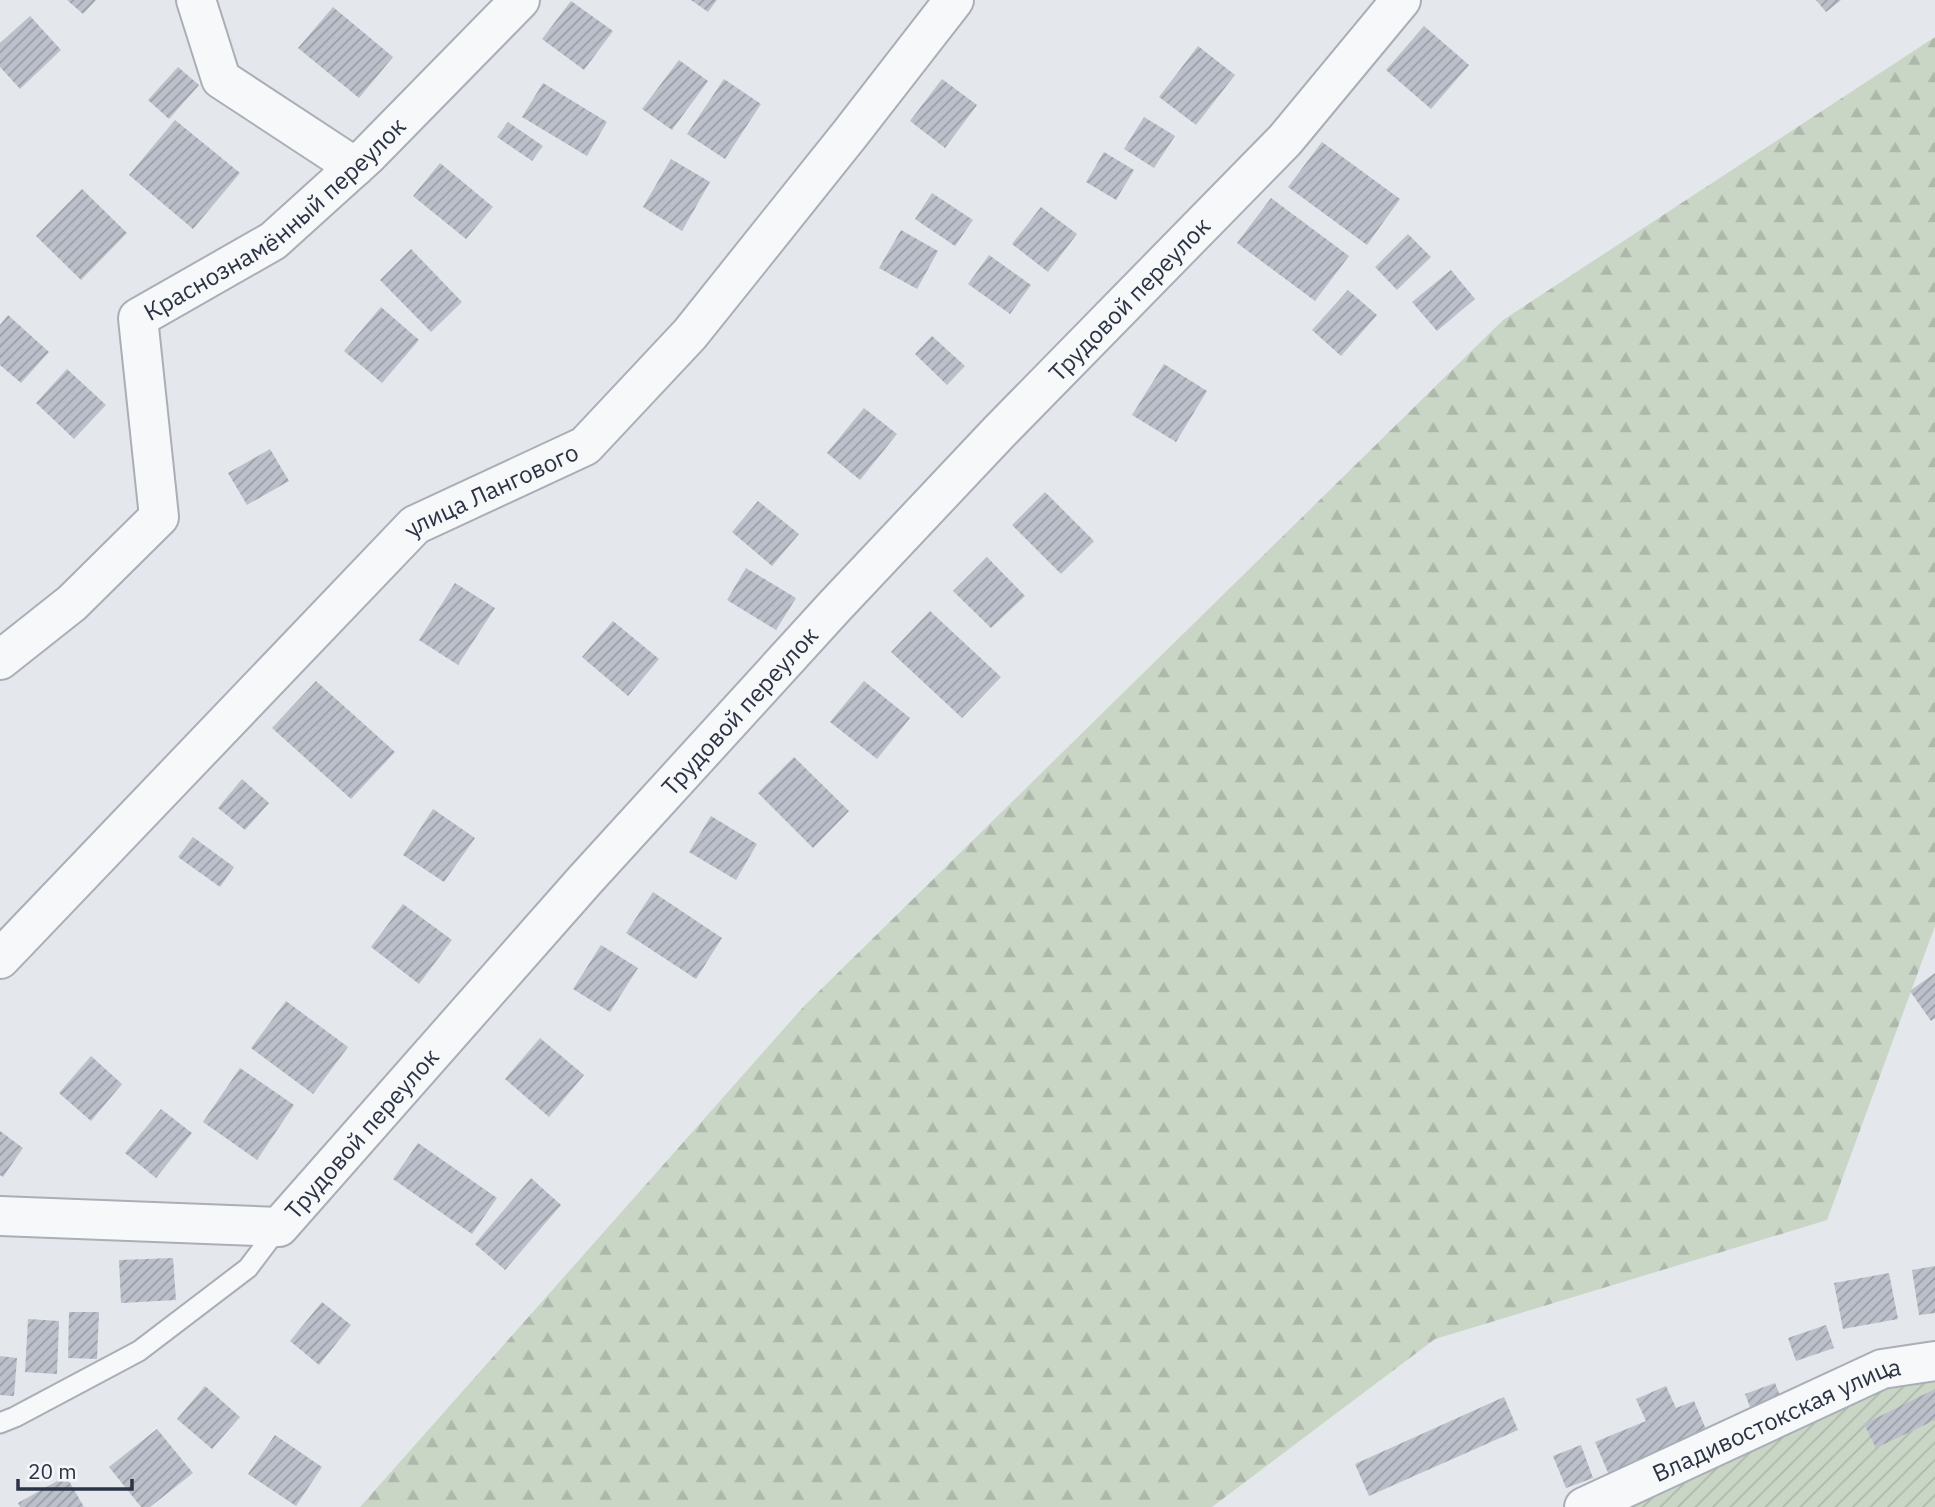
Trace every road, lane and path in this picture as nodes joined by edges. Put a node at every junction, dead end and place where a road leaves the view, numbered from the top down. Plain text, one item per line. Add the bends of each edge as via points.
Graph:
1 (196, 0) edge
2 (520, 0) edge
3 (954, 0) edge
4 (1401, 0) edge
5 (355, 167) junction
6 (0, 660) edge
7 (0, 959) edge
8 (0, 1216) edge
9 (279, 1227) junction
10 (1935, 1361) edge
11 (0, 1423) edge
12 (1584, 1507) edge

1 - 5 street via 221,79
2 - 5 street, Краснознамённый переулок
3 - 7 street, улица Лангового via 690,334 585,446 415,525
4 - 9 street, Трудовой переулок via 1285,140 835,606 576,890
5 - 6 street, Краснознамённый переулок via 273,241 138,318 159,517 72,603
8 - 9 street, Трудовой переулок
9 - 11 lane via 248,1268 139,1351
10 - 12 street, Владивостокская улица via 1882,1369

